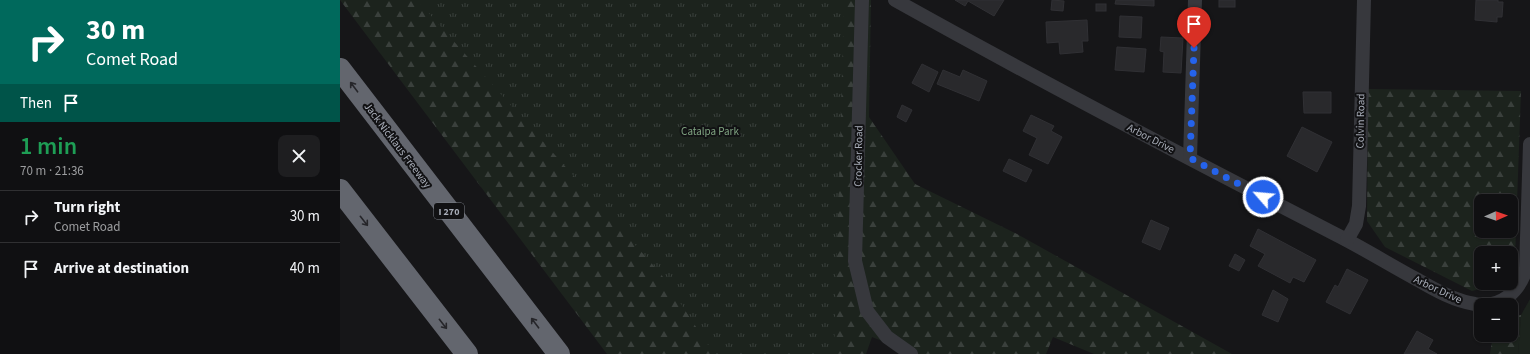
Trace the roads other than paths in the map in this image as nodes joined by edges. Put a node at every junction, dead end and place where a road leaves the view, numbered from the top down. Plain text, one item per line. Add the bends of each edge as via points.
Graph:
1 (862, 0) edge
2 (895, 0) edge
3 (1195, 0) edge
4 (1364, 0) edge
5 (340, 69) edge
6 (1530, 144) edge
7 (1190, 158) junction
8 (340, 190) edge
9 (1347, 240) junction
10 (467, 354) edge
11 (559, 354) edge
12 (911, 354) edge

1 - 12 street, Crocker Road via 856,261 867,312 887,337
2 - 7 street, Arbor Drive via 1078,101
3 - 7 street
4 - 9 street, Colvin Road via 1359,206 1356,224
11 -> 5 highway, Jack Nicklaus Freeway / I 270
6 - 9 street, Arbor Drive via 1526,269 1515,291 1498,303 1476,305 1454,298
7 - 9 street, Arbor Drive
8 -> 10 highway

